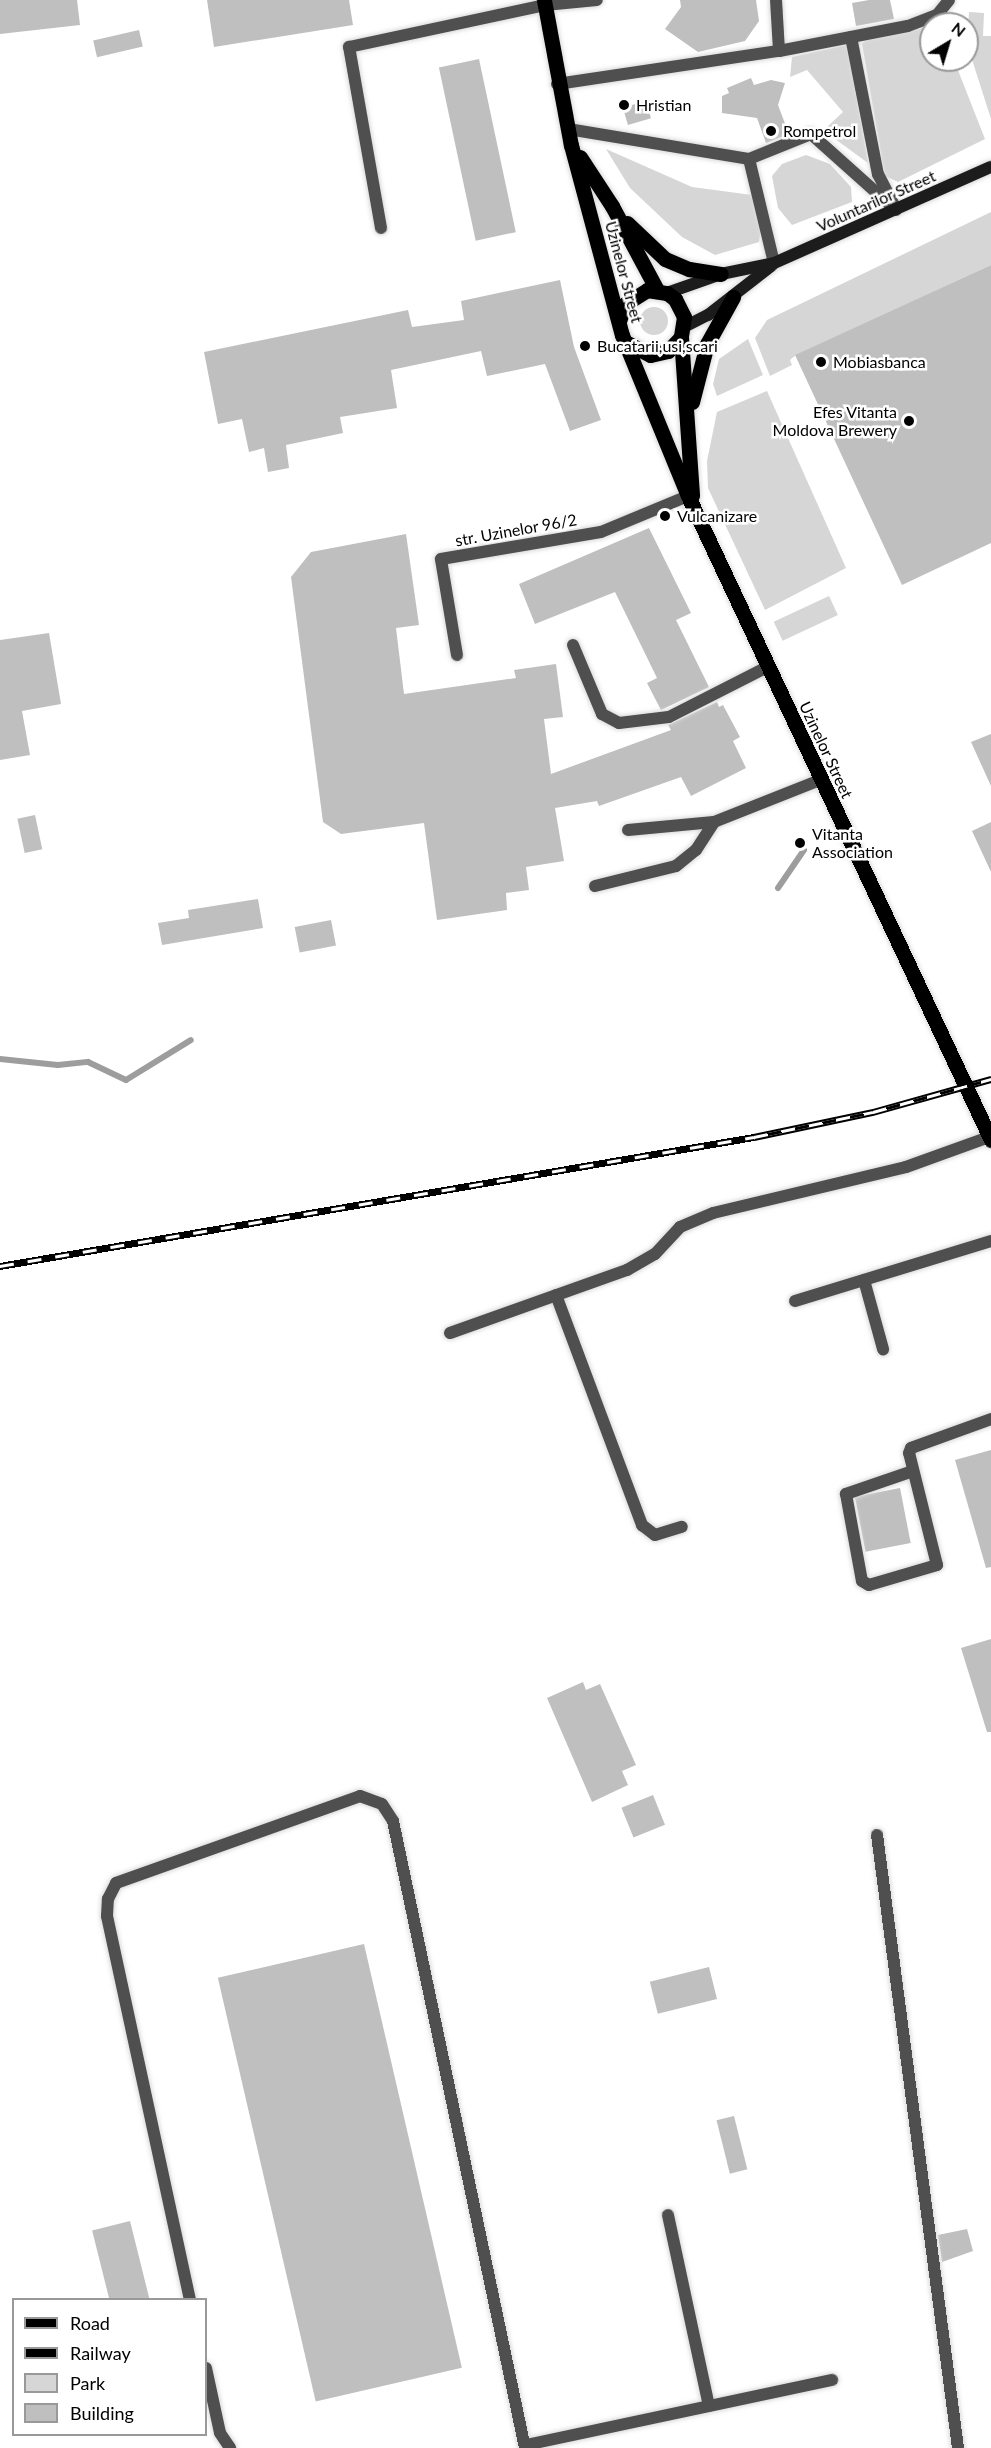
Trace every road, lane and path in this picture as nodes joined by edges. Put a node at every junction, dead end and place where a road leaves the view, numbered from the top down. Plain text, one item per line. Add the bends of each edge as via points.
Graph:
1 (597, 0) edge
2 (776, 0) edge
3 (545, 3) edge
4 (947, 4) edge
5 (851, 37) junction
6 (779, 51) junction
7 (557, 84) junction
8 (568, 129) junction
9 (571, 145) junction
10 (749, 159) junction
11 (991, 168) edge
12 (612, 206) junction
13 (896, 210) junction
14 (381, 228) dead end
15 (774, 263) junction
16 (721, 274) junction
17 (662, 292) junction
18 (733, 297) junction
19 (619, 321) junction
20 (683, 332) junction
21 (625, 342) junction
22 (688, 417) junction
23 (690, 500) junction
24 (573, 645) dead end
25 (457, 655) dead end
26 (767, 667) junction
27 (819, 780) junction
28 (714, 822) junction
29 (628, 830) dead end
30 (595, 886) dead end
31 (986, 1118) edge
32 (990, 1138) edge
33 (991, 1241) edge
34 (864, 1280) junction
35 (556, 1295) junction
36 (795, 1301) dead end
37 (450, 1333) dead end
38 (883, 1349) dead end
39 (991, 1419) edge
40 (914, 1471) junction
41 (682, 1527) dead end
42 (877, 1835) dead end
43 (668, 2215) dead end
44 (190, 2298) edge
45 (207, 2373) edge
46 (832, 2380) dead end
47 (709, 2406) junction
48 (526, 2447) edge
49 (230, 2448) edge
50 (958, 2448) edge

1 - 3 street
2 - 6 street
3 - 7 main road, Uzinelor Street
3 - 14 street via 349,47
4 - 5 street via 929,20
5 - 6 street
5 - 13 street via 878,174
6 - 7 street
7 - 8 main road, Uzinelor Street
8 - 9 main road, Uzinelor Street
8 - 10 street
9 - 12 main road, Uzinelor Street
9 - 19 main road, Uzinelor Street
10 - 13 street via 811,134
10 - 15 street
11 - 13 main road, Voluntarilor Street
12 - 16 main road via 665,259 689,269
12 - 17 main road, Uzinelor Street
13 - 15 main road, Voluntarilor Street
15 - 16 main road, Voluntarilor Street
15 - 18 main road, Voluntarilor Street
16 - 17 main road, Voluntarilor Street
17 - 19 main road via 631,297
17 - 20 main road via 681,307
18 - 20 main road, Voluntarilor Street
18 - 22 main road via 707,344
19 - 21 main road, Uzinelor Street
20 - 21 main road via 659,354 640,353
20 - 22 main road, Uzinelor Street
21 - 23 main road, Uzinelor Street
22 - 23 main road, Uzinelor Street
23 - 25 street, str. Uzinelor 96/2 via 601,532 441,559
23 - 26 main road, Uzinelor Street
24 - 26 street via 602,714 619,723 669,717
26 - 27 main road, Uzinelor Street
27 - 28 street
27 - 31 main road, Uzinelor Street
28 - 29 street
28 - 30 street via 696,850 676,867
31 - 32 main road, Uzinelor Street
32 - 35 street via 906,1167 713,1213 680,1227 644,1262
33 - 34 street
34 - 36 street
34 - 38 street
35 - 37 street
35 - 41 street via 642,1526 655,1535
39 - 40 street via 911,1448
40 - 40 street via 846,1494 865,1583 935,1569 937,1565
42 - 50 street
43 - 47 street
44 - 48 street via 107,1916 108,1899 116,1883 360,1796 382,1804 393,1821
45 - 49 street via 220,2433
46 - 47 street
47 - 48 street

